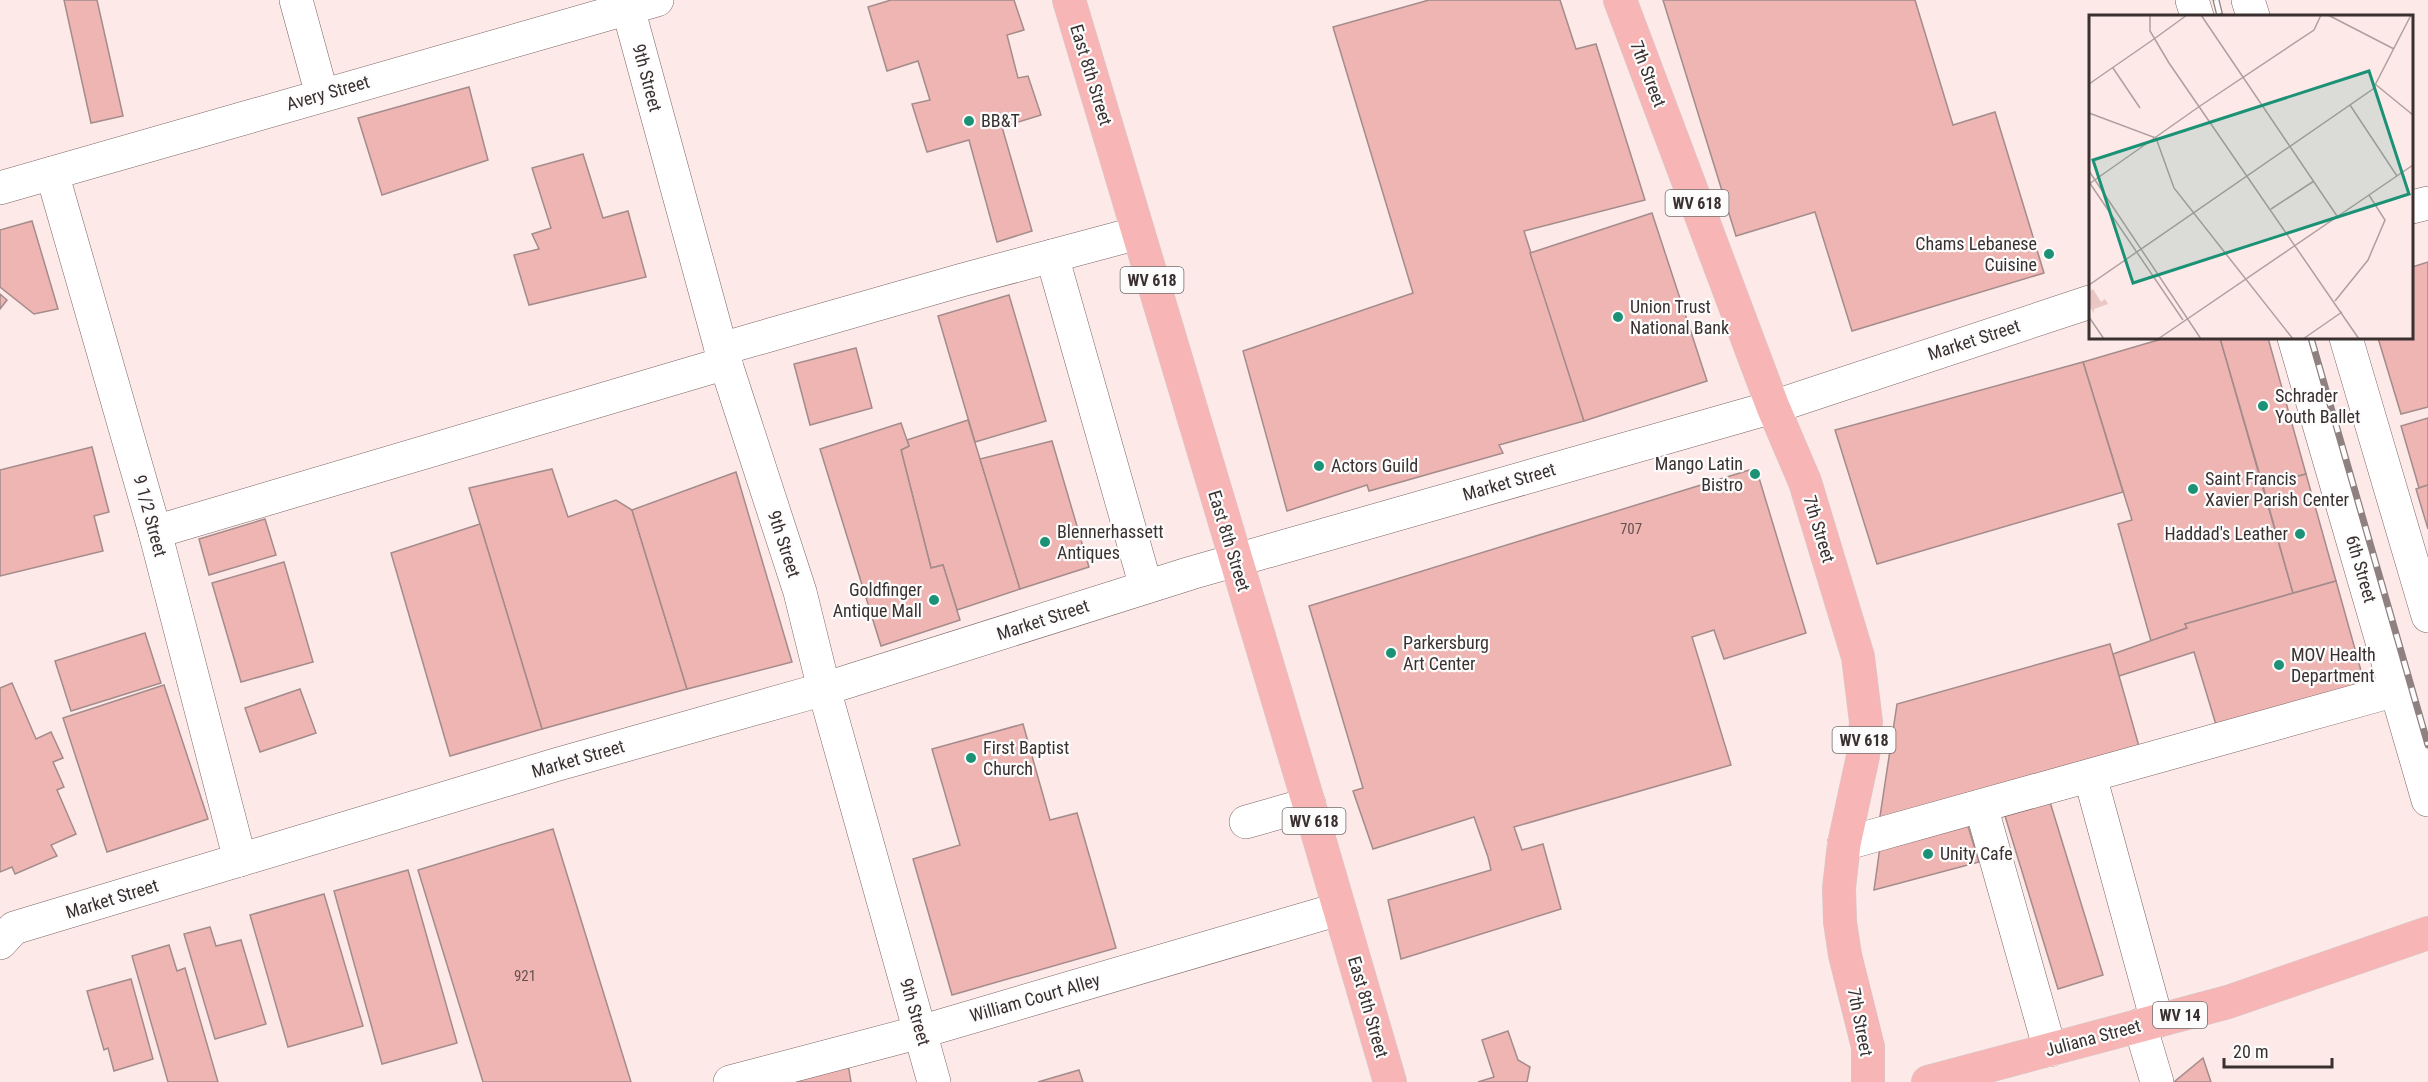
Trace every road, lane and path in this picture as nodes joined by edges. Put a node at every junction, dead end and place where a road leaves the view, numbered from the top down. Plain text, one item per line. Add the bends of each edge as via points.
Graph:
1 (296, 0) edge
2 (1069, 0) edge
3 (1620, 0) edge
4 (2192, 0) edge
5 (2248, 0) edge
6 (643, 4) edge
7 (2197, 15) edge
8 (2253, 15) edge
9 (322, 95) junction
10 (51, 173) junction
11 (0, 188) edge
12 (2428, 203) edge
13 (2413, 207) edge
14 (1138, 233) junction
15 (1052, 256) junction
16 (2089, 303) edge
17 (2294, 339) edge
18 (2346, 339) edge
19 (724, 356) junction
20 (1773, 407) junction
21 (155, 532) junction
22 (1235, 560) junction
23 (2422, 569) edge
24 (1146, 587) junction
25 (2428, 616) edge
26 (824, 689) junction
27 (2396, 690) junction
28 (2090, 776) junction
29 (2428, 800) edge
30 (1310, 804) junction
31 (1981, 806) junction
32 (1246, 822) dead end
33 (1844, 844) junction
34 (240, 860) junction
35 (1339, 909) junction
36 (2428, 933) edge
37 (0, 943) edge
38 (2149, 1023) junction
39 (920, 1032) junction
40 (2050, 1050) junction
41 (730, 1082) edge
42 (934, 1082) edge
43 (1390, 1082) edge
44 (1868, 1082) edge
45 (1928, 1082) edge
46 (2157, 1082) edge

1 - 9 street
2 - 14 main road, East 8th Street / WV 618
3 - 20 main road, 7th Street / WV 618
4 - 7 street
5 - 8 street
6 - 9 street, Avery Street
6 - 19 street, 9th Street
9 - 10 street, Avery Street
10 - 11 street, Avery Street
10 - 21 street, 9 1/2 Street
12 - 13 street
14 - 15 street
14 - 22 main road, East 8th Street / WV 618
15 - 19 street
15 - 24 street
16 - 20 street, Market Street
17 - 27 street, 6th Street
18 - 23 street
19 - 21 street
19 - 26 street, 9th Street via 800,592
20 - 22 street, Market Street
20 - 33 main road, 7th Street / WV 618 via 1805,482 1858,657 1866,722 1858,786
21 - 34 street, 9 1/2 Street
22 - 24 street, Market Street
22 - 30 main road, East 8th Street / WV 618
23 - 25 street
24 - 26 street, Market Street
26 - 34 street, Market Street
26 - 39 street, 9th Street
27 - 28 street
27 - 29 street, 6th Street
28 - 31 street
28 - 38 street
30 - 32 street
30 - 35 main road, East 8th Street / WV 618
31 - 33 street
31 - 40 street
33 - 44 main road, 7th Street / WV 618 via 1840,922 1868,1047
34 - 37 street, Market Street via 14,928
35 - 39 street, William Court Alley
35 - 43 main road, East 8th Street / WV 618
36 - 38 main road, Juliana Street / WV 14 via 2228,1002
38 - 40 main road, Juliana Street / WV 14
38 - 46 street
39 - 41 street, William Court Alley
39 - 42 street, 9th Street
40 - 45 main road, Juliana Street / WV 14

